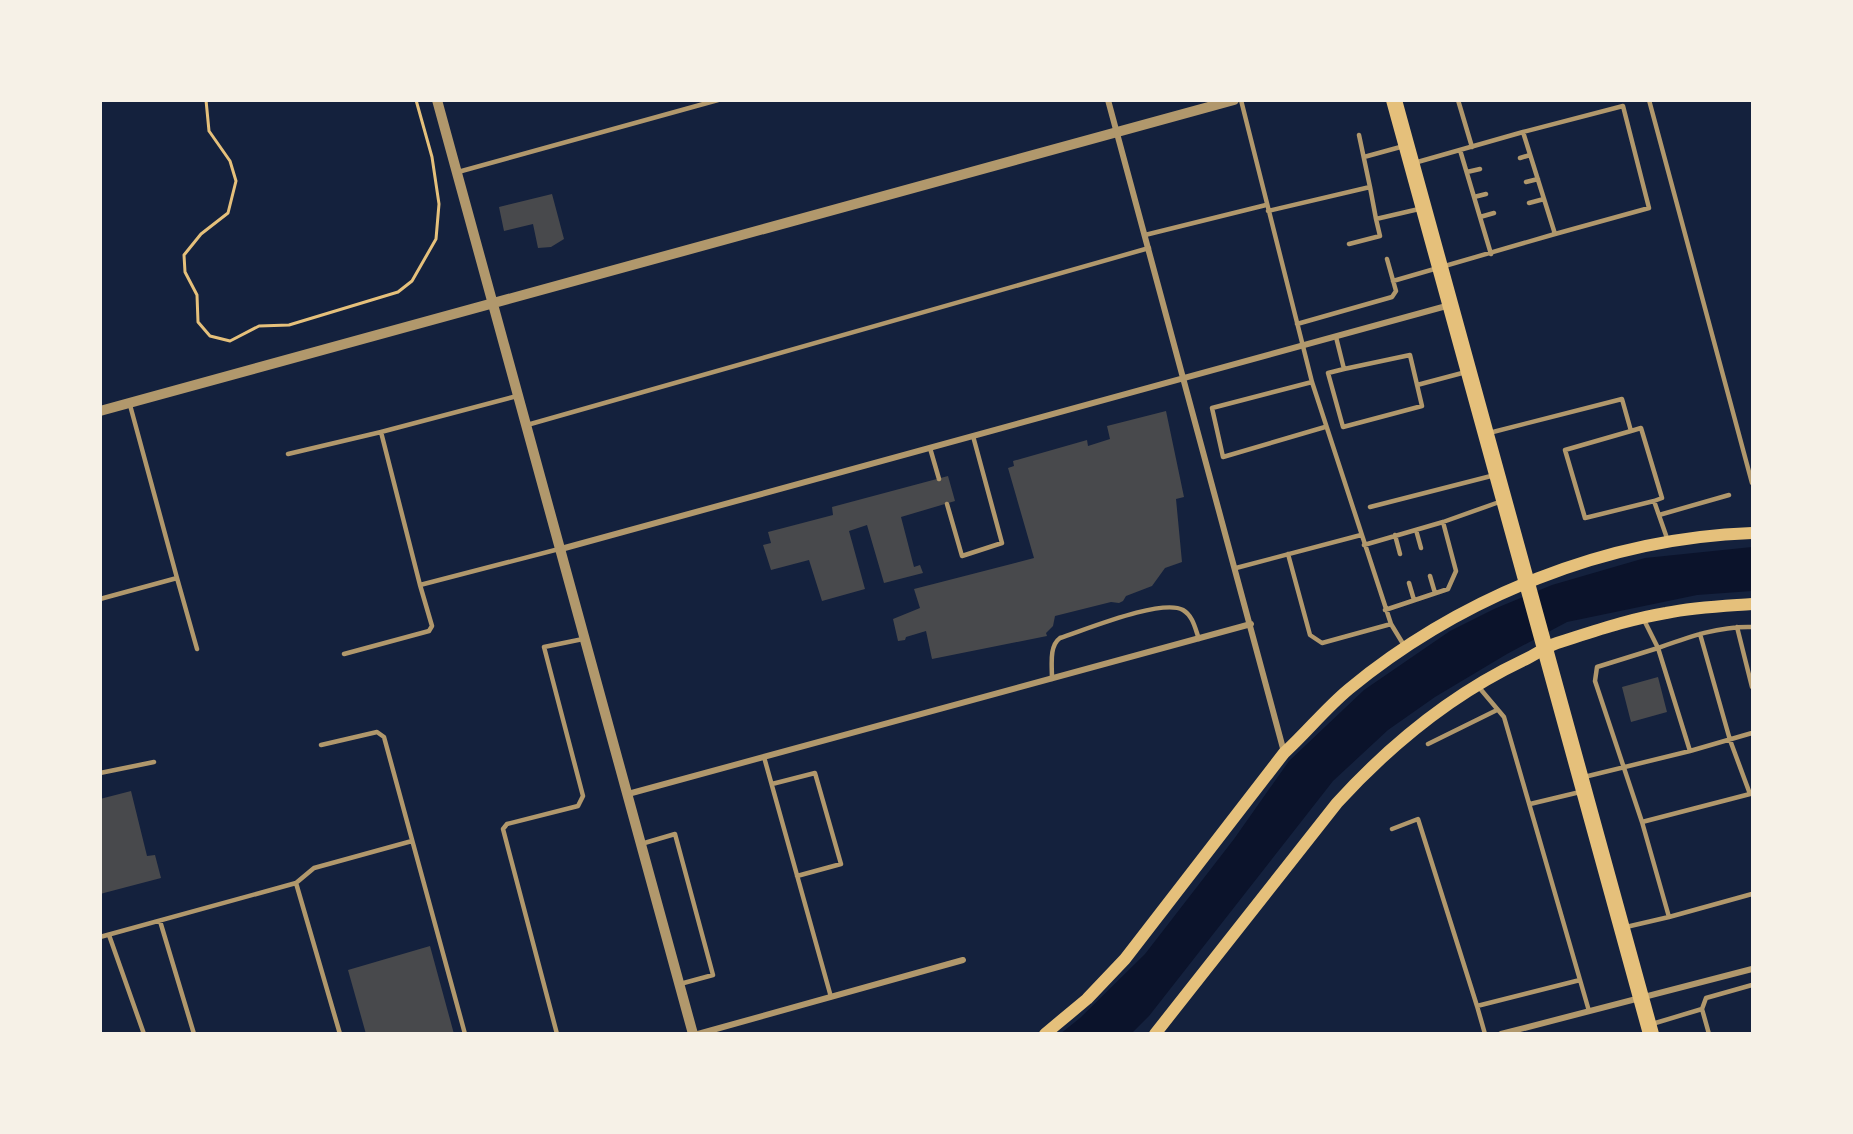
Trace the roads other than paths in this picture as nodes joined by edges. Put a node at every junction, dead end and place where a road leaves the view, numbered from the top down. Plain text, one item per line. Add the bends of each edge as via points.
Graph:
1 (437, 100) edge
2 (718, 100) edge
3 (1108, 100) edge
4 (1234, 100) edge
5 (1240, 100) edge
6 (1394, 100) edge
7 (1458, 100) edge
8 (1649, 100) edge
9 (1117, 132) junction
10 (1523, 132) junction
11 (1359, 135) dead end
12 (1407, 145) junction
13 (1472, 147) junction
14 (1460, 150) junction
15 (1530, 155) junction
16 (1364, 157) junction
17 (1520, 158) dead end
18 (1412, 164) junction
19 (1480, 169) dead end
20 (458, 172) junction
21 (1467, 172) junction
22 (1538, 179) junction
23 (1526, 182) dead end
24 (1370, 187) junction
25 (1486, 194) dead end
26 (1474, 197) junction
27 (1544, 199) junction
28 (1529, 203) dead end
29 (1266, 205) junction
30 (1424, 208) junction
31 (1268, 211) junction
32 (1494, 213) dead end
33 (1480, 217) junction
34 (1376, 219) junction
35 (1555, 234) junction
36 (1145, 235) junction
37 (1349, 244) dead end
38 (1149, 248) junction
39 (1491, 254) junction
40 (1387, 260) dead end
41 (1440, 268) junction
42 (1393, 280) junction
43 (494, 304) junction
44 (1450, 305) junction
45 (1297, 324) junction
46 (1336, 336) junction
47 (1302, 346) junction
48 (1344, 369) junction
49 (1469, 371) junction
50 (1184, 378) junction
51 (1312, 382) junction
52 (1417, 385) junction
53 (519, 396) junction
54 (129, 403) junction
55 (100, 411) edge
56 (527, 425) junction
57 (1325, 428) junction
58 (1631, 431) junction
59 (381, 432) junction
60 (1486, 434) junction
61 (973, 436) junction
62 (930, 448) junction
63 (288, 454) dead end
64 (1497, 474) junction
65 (939, 478) dead end
66 (1752, 483) edge
67 (1729, 495) dead end
68 (1505, 500) junction
69 (1654, 501) junction
70 (946, 504) dead end
71 (1370, 507) dead end
72 (1659, 515) junction
73 (1443, 522) junction
74 (1416, 530) junction
75 (1752, 533) edge
76 (1361, 535) junction
77 (1395, 535) junction
78 (1668, 542) junction
79 (1364, 545) junction
80 (1421, 548) dead end
81 (561, 549) junction
82 (1288, 554) junction
83 (1400, 554) dead end
84 (1236, 568) junction
85 (1430, 576) dead end
86 (177, 578) junction
87 (1409, 583) dead end
88 (1528, 583) junction
89 (420, 585) junction
90 (1435, 594) junction
91 (100, 599) edge
92 (1414, 600) junction
93 (1752, 604) edge
94 (1385, 610) junction
95 (1643, 618) junction
96 (1251, 624) junction
97 (1391, 624) junction
98 (1737, 627) junction
99 (1752, 627) edge
100 (1700, 634) junction
101 (585, 638) junction
102 (1199, 639) junction
103 (1405, 647) junction
104 (1658, 648) junction
105 (197, 649) dead end
106 (1546, 649) junction
107 (344, 654) dead end
108 (1052, 679) junction
109 (1478, 686) junction
110 (1752, 687) edge
111 (1497, 710) junction
112 (1752, 733) edge
113 (1730, 740) junction
114 (1428, 744) dead end
115 (321, 745) dead end
116 (1690, 751) junction
117 (1284, 753) junction
118 (764, 757) junction
119 (154, 762) dead end
120 (1624, 767) junction
121 (100, 773) edge
122 (772, 784) junction
123 (1583, 784) junction
124 (628, 794) junction
125 (1750, 794) junction
126 (1752, 802) edge
127 (1530, 804) junction
128 (1642, 822) junction
129 (1392, 829) dead end
130 (412, 841) junction
131 (641, 844) junction
132 (797, 876) junction
133 (296, 883) junction
134 (1752, 894) edge
135 (1669, 917) junction
136 (160, 921) junction
137 (1623, 928) junction
138 (109, 935) junction
139 (100, 937) edge
140 (963, 960) dead end
141 (1752, 969) edge
142 (1580, 980) junction
143 (680, 984) junction
144 (1752, 985) edge
145 (831, 997) junction
146 (1641, 997) junction
147 (1477, 1006) junction
148 (1702, 1009) junction
149 (1589, 1011) junction
150 (1650, 1029) edge
151 (144, 1034) edge
152 (194, 1034) edge
153 (340, 1034) edge
154 (465, 1034) edge
155 (557, 1034) edge
156 (693, 1034) edge
157 (698, 1034) edge
158 (1045, 1034) edge
159 (1155, 1034) edge
160 (1485, 1034) edge
161 (1501, 1034) edge
162 (1709, 1034) edge

1 - 20 street
2 - 20 lane
3 - 9 street
4 - 9 street
5 - 29 lane
6 - 12 highway
7 - 13 lane
8 - 66 lane
9 - 36 street
9 - 43 street
10 - 13 lane
10 - 15 lane
10 - 35 lane via 1623,106 1649,208
11 - 16 lane
12 - 16 lane
12 - 18 highway
13 - 14 lane
14 - 18 lane
14 - 21 lane
15 - 17 lane
15 - 22 lane
16 - 24 lane
18 - 30 highway
19 - 21 lane
20 - 43 street
21 - 26 lane
22 - 23 lane
22 - 27 lane
24 - 31 lane
24 - 34 lane
25 - 26 lane
26 - 33 lane
27 - 28 lane
27 - 35 lane
29 - 31 lane
29 - 36 lane
30 - 34 lane
30 - 41 highway
31 - 45 lane
32 - 33 lane
33 - 39 lane
34 - 37 lane via 1380,236
35 - 39 lane
36 - 38 street
38 - 50 street
38 - 56 lane
39 - 41 lane
40 - 42 lane
41 - 42 lane
41 - 44 highway
42 - 45 lane via 1396,291 1392,297
43 - 53 street
43 - 54 street
44 - 46 street
44 - 49 highway
45 - 47 lane
46 - 47 street
46 - 48 lane
47 - 50 street
47 - 51 lane
48 - 52 lane via 1410,355
48 - 52 lane via 1328,373 1343,427 1422,406
49 - 52 lane
49 - 60 highway
50 - 61 street
50 - 84 street
51 - 57 lane
51 - 57 lane via 1212,408 1223,457
53 - 56 street
53 - 59 lane
54 - 55 street
54 - 86 lane
56 - 81 street
57 - 76 lane
58 - 60 lane via 1622,399
58 - 69 lane via 1641,428 1662,498
58 - 69 lane via 1565,450 1585,518
59 - 63 lane
59 - 89 lane
60 - 64 highway
61 - 62 street
61 - 70 lane via 1002,543 962,556
62 - 65 lane
62 - 81 street
64 - 68 highway
64 - 71 lane
67 - 72 lane
68 - 73 lane
68 - 88 highway
69 - 72 lane
72 - 78 lane
73 - 74 lane
73 - 90 lane via 1455,571 1448,589
74 - 77 lane
74 - 80 lane
75 - 78 main road
76 - 79 lane
76 - 82 lane
77 - 79 lane
77 - 83 lane
78 - 88 main road via 1578,565
79 - 94 lane
81 - 89 lane
81 - 101 street
82 - 84 lane
82 - 97 lane via 1310,635 1322,643
84 - 96 street
85 - 90 lane
86 - 91 lane
86 - 105 lane
87 - 92 lane
88 - 103 main road via 1469,608
88 - 106 highway
89 - 107 lane via 432,626 429,631
90 - 92 lane
92 - 94 lane
93 - 95 main road
94 - 97 lane
95 - 104 lane
95 - 106 main road
96 - 102 street
96 - 117 street
97 - 103 lane
98 - 99 lane
98 - 100 lane
98 - 110 lane
100 - 104 lane
100 - 113 lane
101 - 124 street
101 - 155 lane via 544,647 583,796 578,806 507,824 503,829
102 - 108 street
102 - 108 lane via 1191,616 1183,610 1154,607 1060,638 1053,650
103 - 117 main road via 1347,691
104 - 116 lane
104 - 120 lane via 1597,667 1595,673
106 - 109 main road
106 - 123 highway
108 - 118 street
109 - 111 lane
109 - 159 main road via 1429,718 1360,777
111 - 114 lane
111 - 127 lane via 1504,717
112 - 113 lane
113 - 116 lane
113 - 125 lane
115 - 130 lane via 377,732 384,737
116 - 120 lane
117 - 158 main road via 1125,960
118 - 122 lane
118 - 124 street
119 - 121 lane
120 - 123 lane
120 - 128 lane
122 - 132 lane
122 - 132 lane via 815,773 841,864
123 - 127 lane
123 - 137 highway
124 - 131 street
125 - 126 lane
125 - 128 lane
127 - 142 lane
128 - 135 lane
129 - 147 lane via 1418,819
130 - 133 lane via 314,868
130 - 154 lane
131 - 143 street
131 - 143 lane via 675,834 713,975
132 - 145 lane
133 - 136 lane
133 - 153 lane
134 - 135 lane
135 - 137 lane
136 - 138 lane
136 - 152 lane
137 - 146 highway
138 - 139 lane
138 - 151 lane
140 - 145 street
141 - 146 street
142 - 147 lane
142 - 149 lane
143 - 156 street
144 - 148 lane via 1706,998
145 - 157 street
146 - 149 street
146 - 150 highway
147 - 160 lane
148 - 150 lane
148 - 162 lane
149 - 161 street

